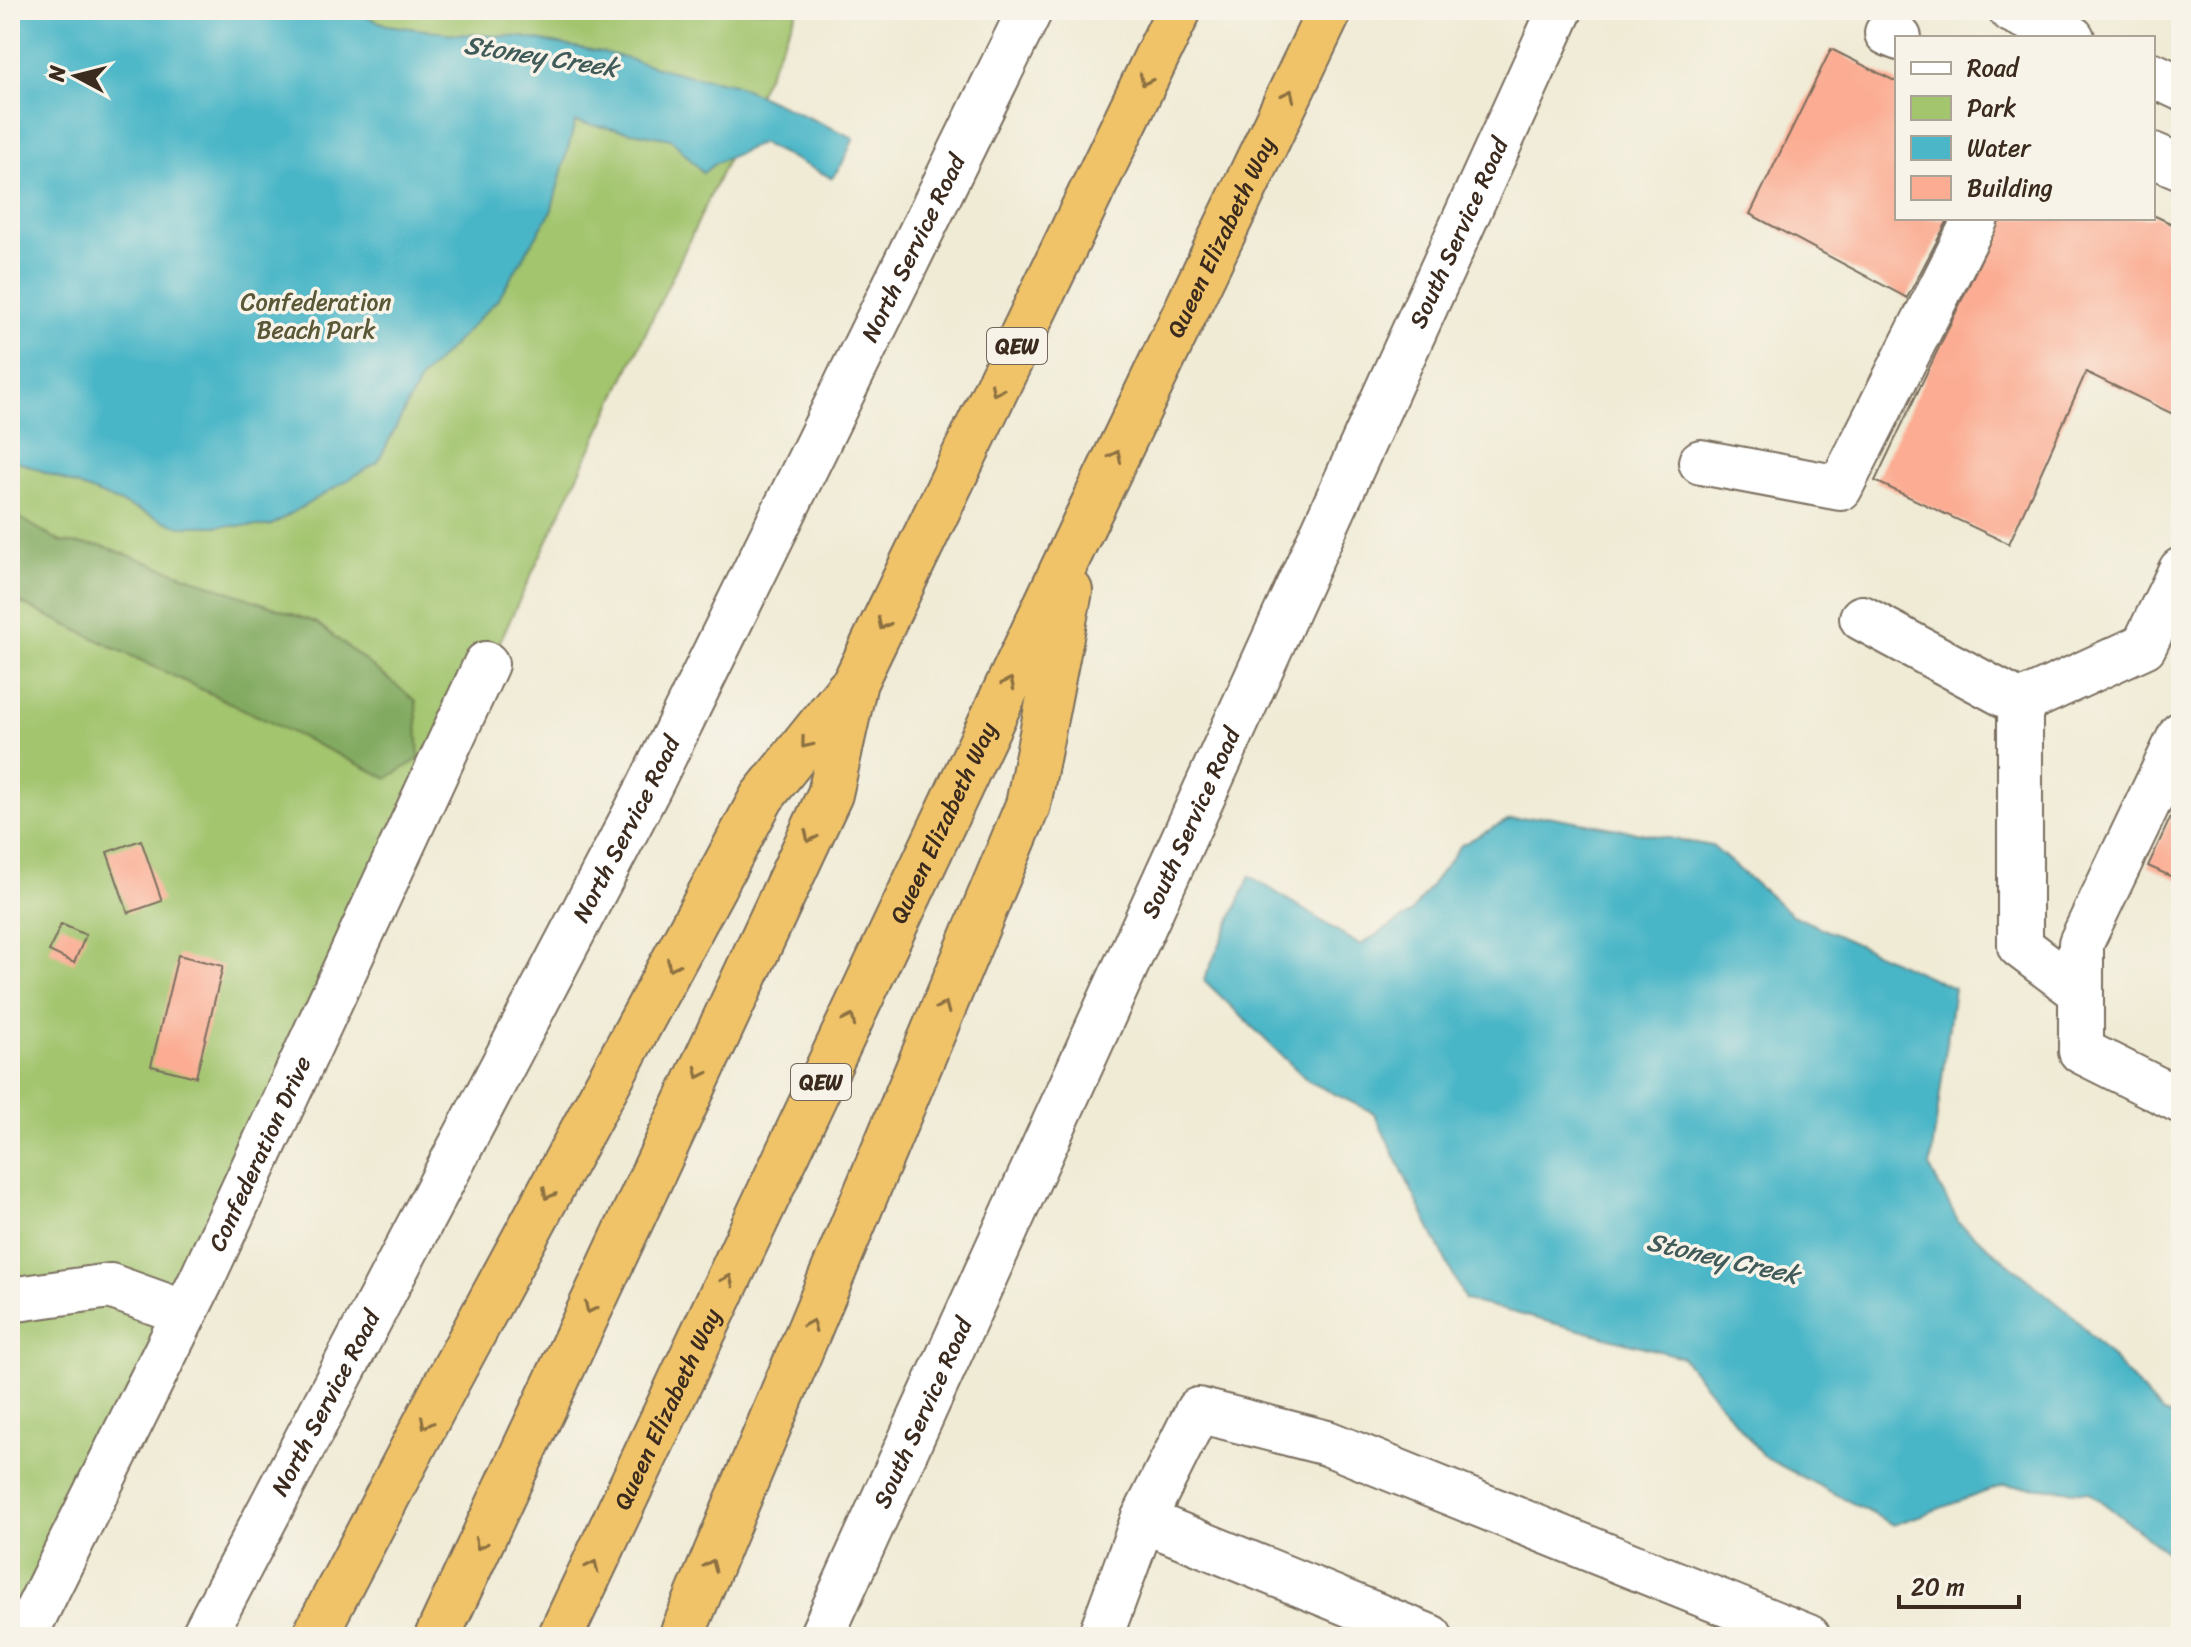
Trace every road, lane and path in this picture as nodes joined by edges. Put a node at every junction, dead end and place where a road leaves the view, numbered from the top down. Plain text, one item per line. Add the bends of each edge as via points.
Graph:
1 (1030, 10) edge
2 (1179, 10) edge
3 (1330, 10) edge
4 (1560, 10) edge
5 (2011, 10) edge
6 (2067, 36) edge
7 (2155, 76) edge
8 (2181, 88) edge
9 (2155, 156) edge
10 (2181, 167) edge
11 (1975, 220) edge
12 (1701, 462) dead end
13 (1083, 526) junction
14 (2181, 570) edge
15 (1862, 618) dead end
16 (486, 664) dead end
17 (855, 682) junction
18 (2020, 703) junction
19 (2181, 734) edge
20 (2081, 992) junction
21 (2181, 1101) edge
22 (10, 1300) edge
23 (185, 1313) junction
24 (1143, 1520) junction
25 (24, 1637) edge
26 (203, 1637) edge
27 (314, 1637) edge
28 (437, 1637) edge
29 (560, 1637) edge
30 (681, 1637) edge
31 (821, 1637) edge
32 (1100, 1637) edge
33 (1430, 1637) edge
34 (1808, 1637) edge

1 - 26 street, North Service Road via 649,787
2 -> 17 highway, QEW
13 -> 3 highway, Queen Elizabeth Way / QEW
4 - 31 street, South Service Road
5 - 6 street
7 - 8 street
9 - 10 street
11 - 12 street via 1840,488
29 -> 13 highway, Queen Elizabeth Way / QEW
30 -> 13 highway via 1028,805
14 - 18 street via 2144,646
15 - 18 street
16 - 23 street, Confederation Drive
17 -> 27 highway via 762,797
17 -> 28 highway, QEW via 830,794
18 - 20 street via 2020,946
19 - 20 street via 2081,943
20 - 21 street via 2081,1051
22 - 23 street via 110,1286
23 - 25 street, Confederation Drive
24 - 32 street
24 - 33 street
24 - 34 street via 1198,1410 1327,1443

